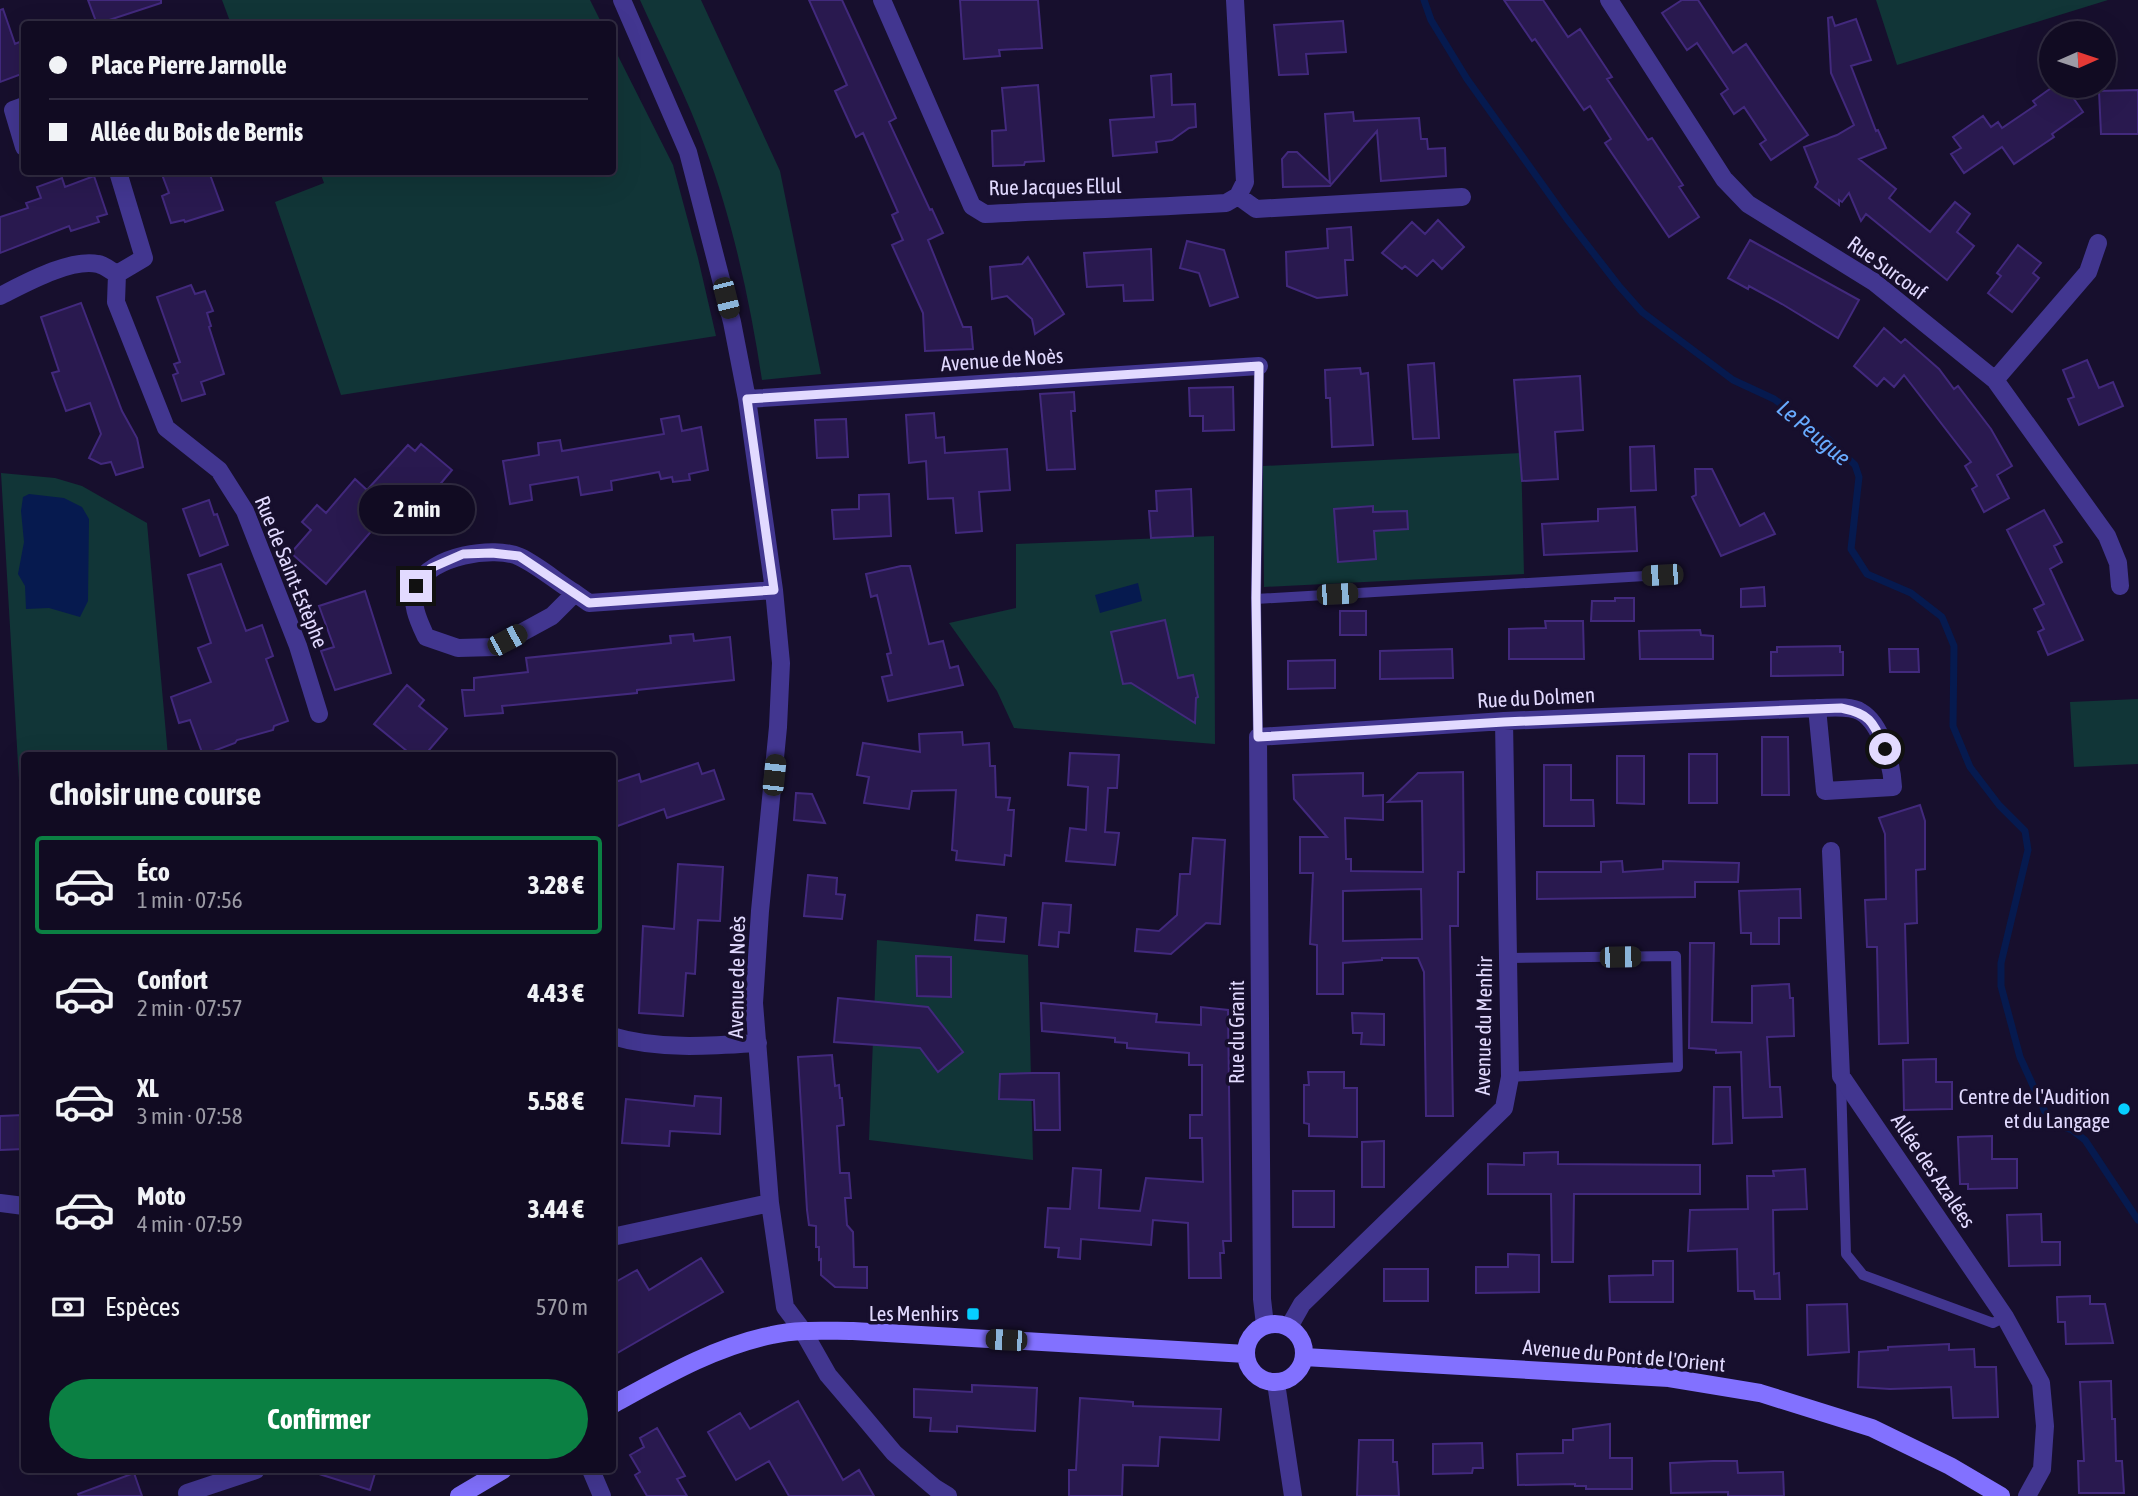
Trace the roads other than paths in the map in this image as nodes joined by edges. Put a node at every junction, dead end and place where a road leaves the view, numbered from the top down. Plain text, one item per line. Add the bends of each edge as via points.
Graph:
1 (621, 0) edge
2 (882, 0) edge
3 (1235, 0) edge
4 (1609, 0) edge
5 (21, 107) edge
6 (21, 137) edge
7 (119, 175) edge
8 (1238, 196) junction
9 (1462, 197) dead end
10 (2098, 243) dead end
11 (117, 274) junction
12 (0, 296) edge
13 (1259, 366) joint
14 (1995, 380) junction
15 (747, 399) junction
16 (1662, 575) dead end
17 (2120, 586) dead end
18 (774, 590) junction
19 (575, 593) junction
20 (1256, 598) junction
21 (1817, 708) junction
22 (319, 715) dead end
23 (1504, 722) junction
24 (1258, 737) junction
25 (1832, 851) dead end
26 (1509, 958) junction
27 (616, 1037) edge
28 (758, 1043) junction
29 (1841, 1076) junction
30 (1510, 1077) junction
31 (0, 1203) edge
32 (770, 1203) junction
33 (21, 1206) edge
34 (616, 1236) edge
35 (2005, 1317) junction
36 (1265, 1325) junction
37 (1289, 1327) junction
38 (803, 1331) junction
39 (1246, 1354) junction
40 (1304, 1357) junction
41 (1276, 1383) junction
42 (616, 1403) edge
43 (247, 1473) edge
44 (498, 1473) edge
45 (592, 1473) edge
46 (187, 1493) dead end
47 (459, 1496) edge
48 (602, 1496) edge
49 (947, 1496) edge
50 (1293, 1496) edge
51 (2001, 1496) edge
52 (2027, 1496) edge

1 - 15 street, Avenue de Noès via 688,152
2 - 8 street, Rue Jacques Ellul via 972,206 985,214 1226,203
3 - 8 street via 1245,182
4 - 14 street, Rue Surcouf via 1724,179 1748,204 1874,282
5 - 6 street via 13,110
7 - 11 street via 144,258
8 - 9 street via 1256,209
10 - 14 street via 2088,272
11 - 12 street via 98,264 74,265
11 - 22 street, Rue de Saint-Estèphe via 116,302 166,428 219,470 245,511 298,646
13 - 15 street, Avenue de Noès
13 - 20 lane
14 - 17 street, Rue Surcouf via 2107,536 2118,563
15 - 18 street, Avenue de Noès
16 - 20 lane
18 - 19 street via 589,603
18 - 28 street, Avenue de Noès via 781,663 754,1003
19 - 19 street via 552,617 495,647 458,648 426,637 415,612 416,586 431,568 463,554 519,556
20 - 24 lane
21 - 21 street, Rue du Dolmen via 1825,791 1893,787 1885,749 1875,727 1861,712
21 - 23 street, Rue du Dolmen
23 - 24 street, Rue du Dolmen
23 - 26 street, Avenue du Menhir
24 - 36 street, Rue du Granit
25 - 29 street
26 - 30 street, Avenue du Menhir
26 - 30 lane via 1676,956 1678,1067
27 - 28 street via 711,1046
28 - 32 street, Avenue de Noès
29 - 35 street, Allée des Azalées
29 - 35 lane via 1846,1255 1863,1275 1993,1323
30 - 37 street, Avenue du Menhir via 1504,1108 1303,1304
31 - 33 street
32 - 34 street
32 - 38 street, Avenue de Noès via 785,1307
35 - 52 street, Allée des Azalées via 2041,1383 2042,1469
36 - 37 main road
36 - 39 main road via 1251,1336
37 - 40 main road via 1300,1336
38 - 39 main road
38 - 42 main road via 773,1334 724,1350
38 - 49 street, Avenue de Noès via 828,1375 894,1453
39 - 41 main road via 1258,1377
40 - 41 main road via 1298,1372
40 - 51 main road, Avenue du Pont de l'Orient via 1657,1377 1760,1394 1872,1428
41 - 50 street
43 - 46 street
44 - 47 main road
45 - 48 street

